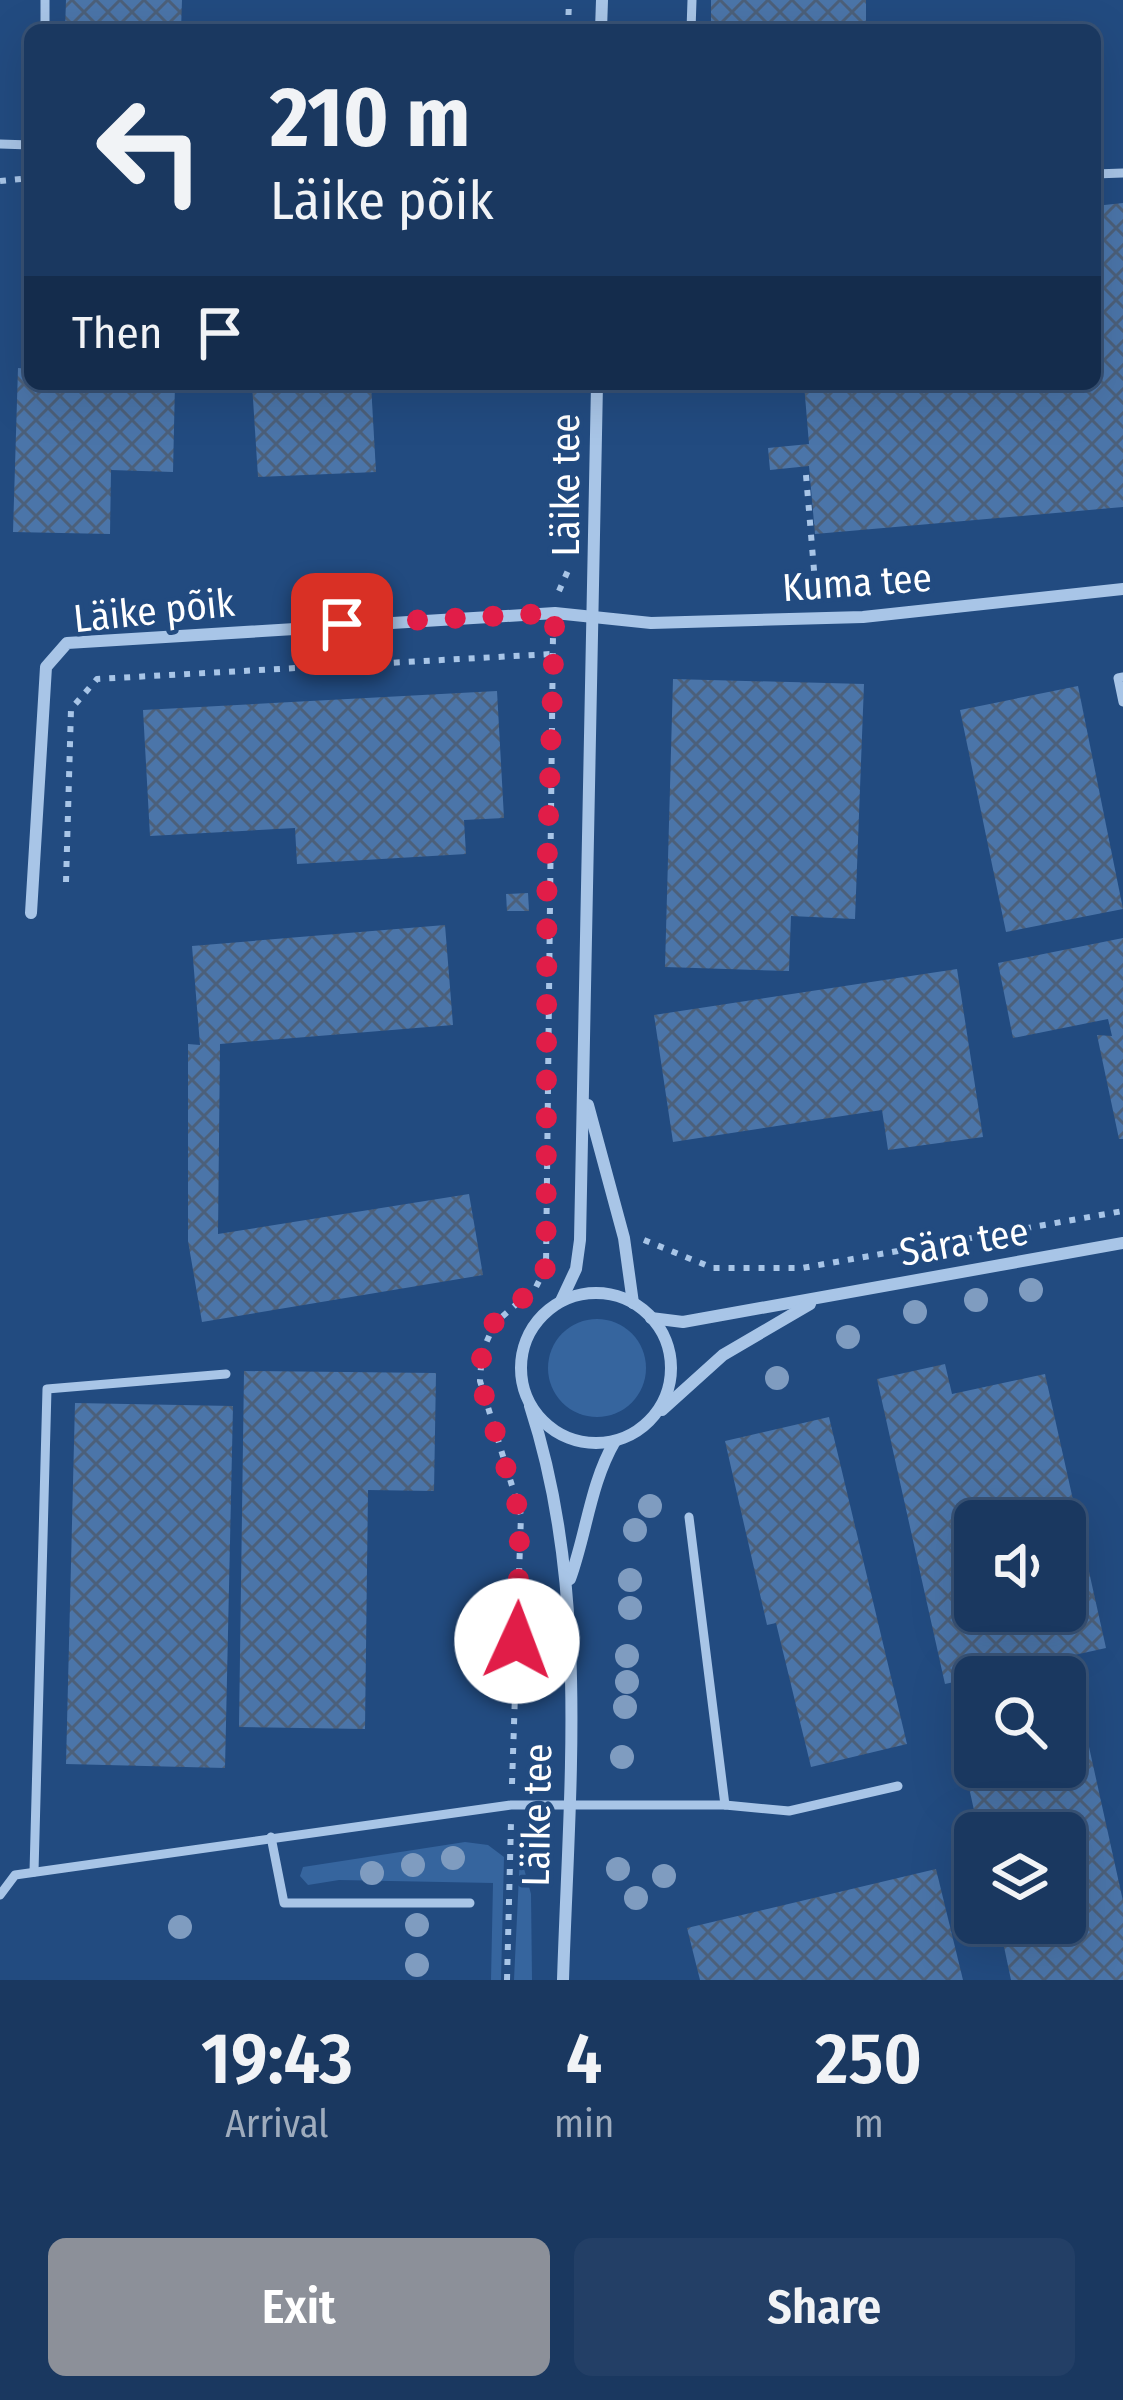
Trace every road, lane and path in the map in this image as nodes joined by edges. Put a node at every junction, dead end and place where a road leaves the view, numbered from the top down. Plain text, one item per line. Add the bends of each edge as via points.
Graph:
1 (597, 390) edge
2 (806, 475) dead end
3 (570, 544) dead end
4 (815, 582) dead end
5 (1123, 589) edge
6 (555, 613) junction
7 (594, 618) junction
8 (550, 654) junction
9 (1123, 677) edge
10 (1123, 702) edge
11 (67, 882) dead end
12 (31, 913) dead end
13 (583, 1090) junction
14 (1123, 1211) edge
15 (624, 1238) junction
16 (545, 1240) junction
17 (580, 1240) junction
18 (1123, 1243) edge
19 (816, 1300) junction
20 (561, 1301) junction
21 (633, 1303) junction
22 (651, 1318) junction
23 (226, 1374) dead end
24 (530, 1406) junction
25 (647, 1423) junction
26 (616, 1441) junction
27 (689, 1517) dead end
28 (569, 1580) junction
29 (898, 1786) dead end
30 (511, 1805) junction
31 (569, 1805) junction
32 (725, 1805) junction
33 (271, 1838) junction
34 (34, 1872) junction
35 (0, 1895) edge
36 (470, 1903) dead end
37 (507, 1980) edge
38 (563, 1980) edge

1 - 7 street, Läike tee
2 - 4 path
3 - 6 path
5 - 7 street, Kuma tee via 863,616
6 - 7 street, Läike põik
6 - 8 path
6 - 12 street, Läike põik via 67,643 46,667
7 - 13 street, Läike tee
8 - 11 path via 97,679 71,709
8 - 16 path
9 - 10 lane
13 - 15 street, Läike tee
13 - 17 street, Läike tee
14 - 15 path via 802,1268 713,1268
15 - 21 street, Läike tee
16 - 17 path
16 - 30 path via 546,1267 536,1287 494,1323 480,1381 520,1515
17 - 20 street, Läike tee
18 - 19 street, Sära tee
19 - 22 street, Sära tee via 683,1322
19 - 25 street, Sära tee via 723,1354
20 - 21 street via 609,1294
20 - 24 street via 528,1335 521,1359
21 - 22 street
22 - 25 street via 670,1360 662,1404
23 - 34 lane via 47,1389
24 - 26 street via 567,1438
24 - 28 street, Läike tee via 549,1462
25 - 26 street
26 - 28 street, Läike tee via 596,1475
27 - 32 lane
28 - 31 street, Läike tee
29 - 32 lane via 788,1811
30 - 31 lane
30 - 33 lane
30 - 37 path
31 - 32 lane
31 - 38 street, Läike tee
33 - 34 lane
33 - 36 lane via 284,1903
34 - 35 lane via 16,1875

